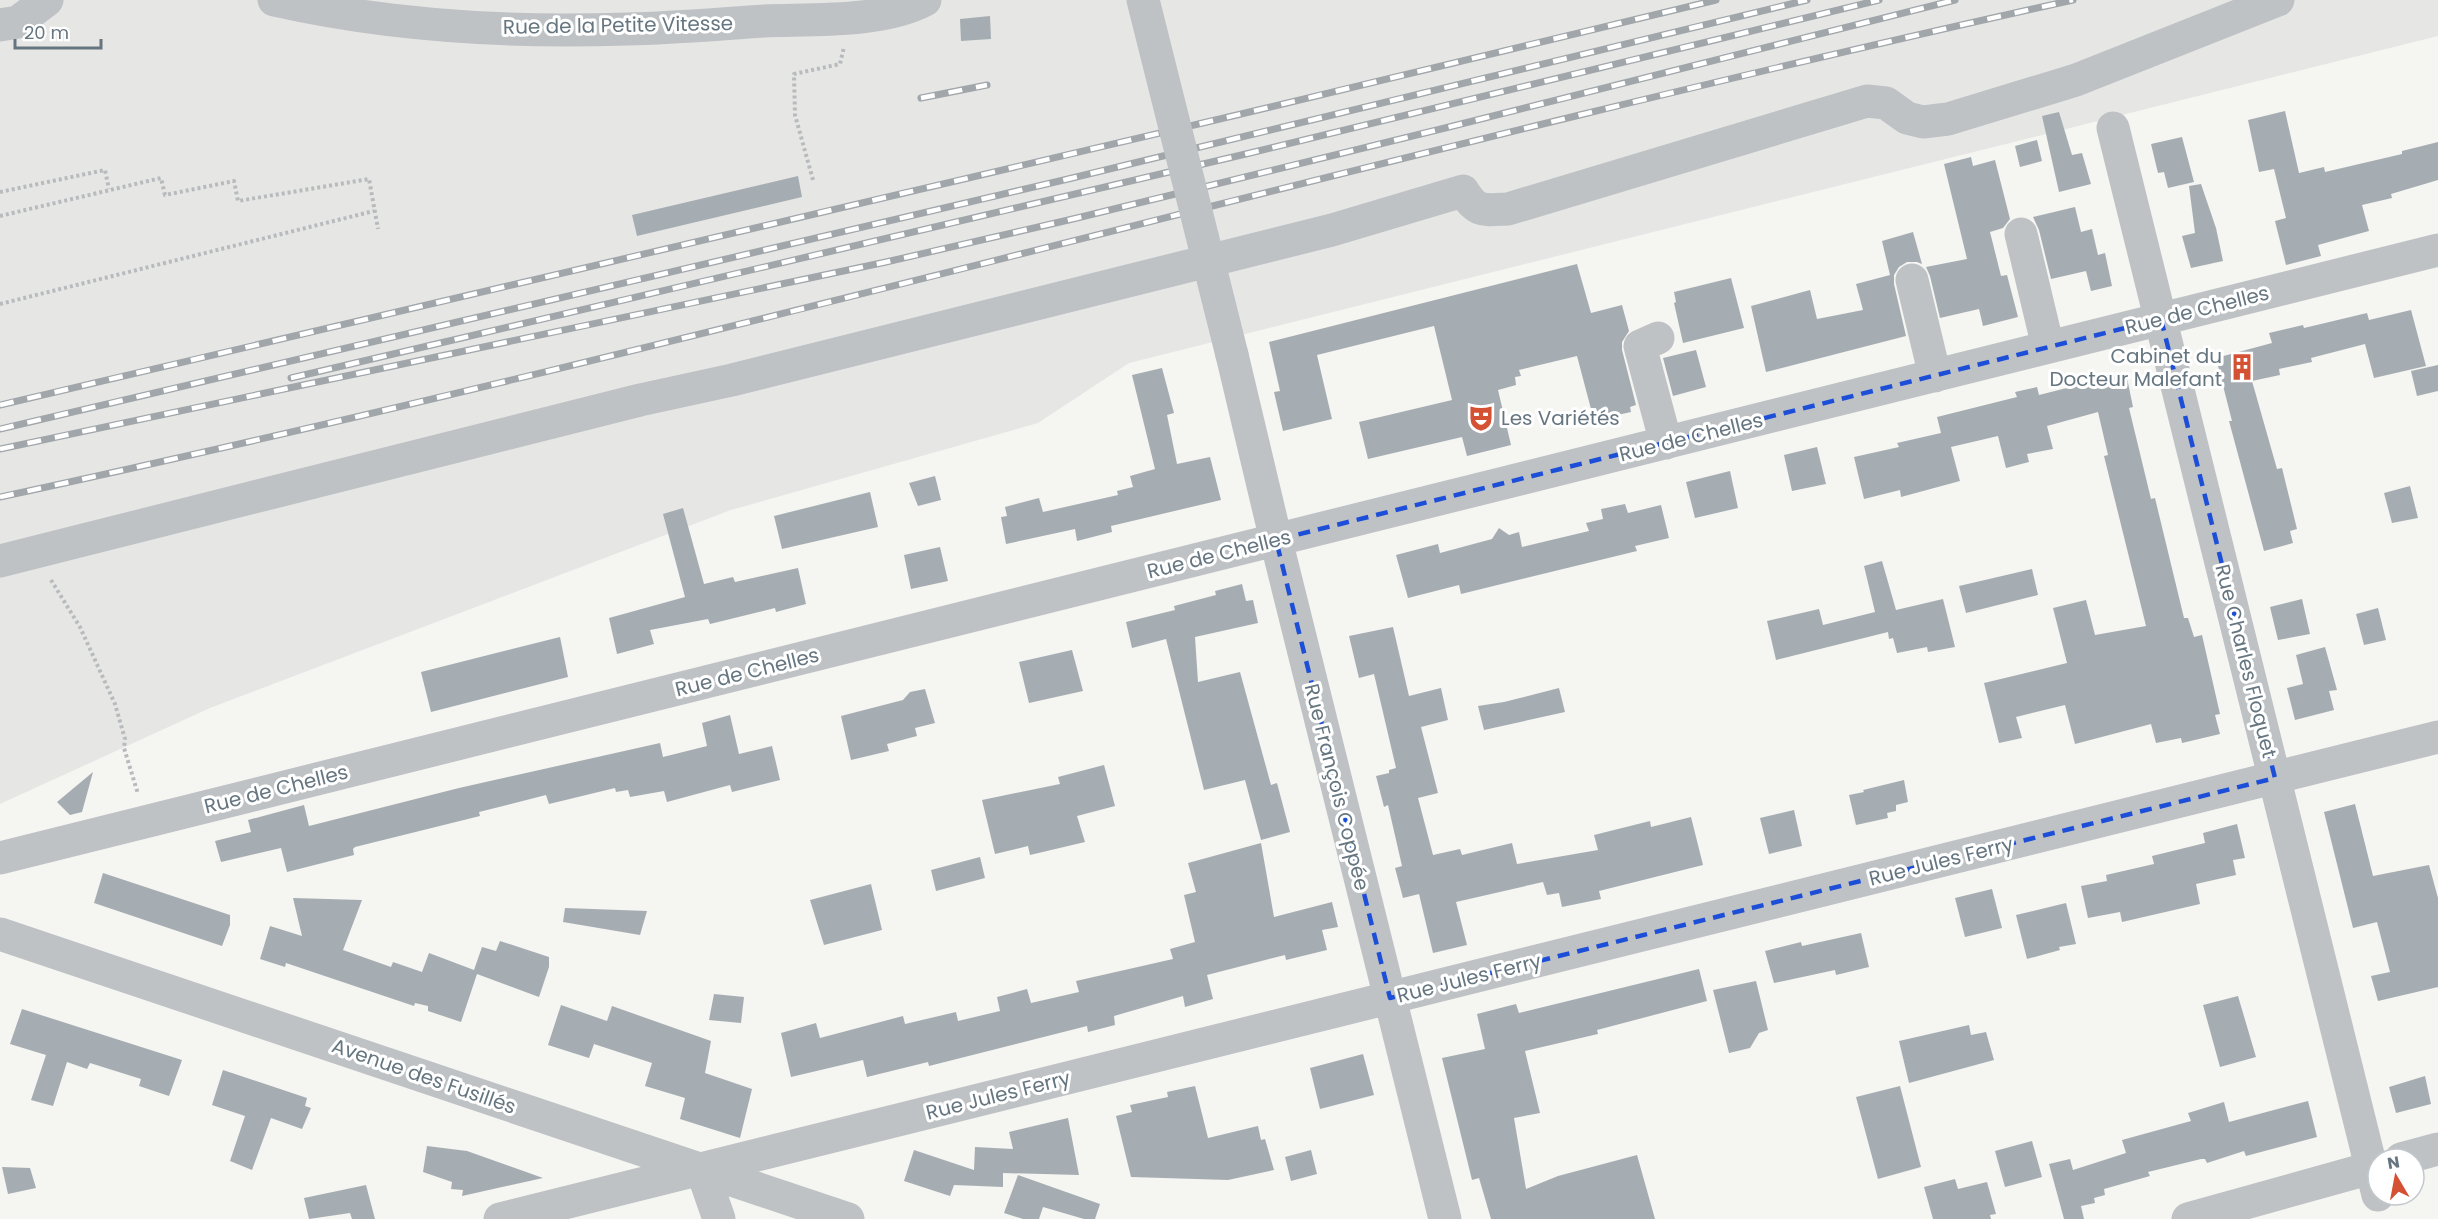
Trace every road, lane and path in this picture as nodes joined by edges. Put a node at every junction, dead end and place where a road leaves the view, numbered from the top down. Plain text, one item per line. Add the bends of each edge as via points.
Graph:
1 (47, 0) edge
2 (274, 0) edge
3 (925, 0) edge
4 (1143, 0) edge
5 (2278, 0) edge
6 (852, 17) junction
7 (0, 25) edge
8 (2113, 128) dead end
9 (813, 180) dead end
10 (109, 189) junction
11 (0, 192) edge
12 (374, 211) junction
13 (0, 216) edge
14 (378, 229) dead end
15 (2021, 234) dead end
16 (2438, 250) edge
17 (1912, 280) dead end
18 (0, 304) edge
19 (2161, 319) junction
20 (1658, 338) dead end
21 (2048, 347) junction
22 (1935, 375) junction
23 (1666, 443) junction
24 (1276, 540) junction
25 (32, 553) junction
26 (0, 561) edge
27 (2438, 737) edge
28 (2275, 778) junction
29 (146, 822) junction
30 (0, 858) edge
31 (0, 934) edge
32 (1390, 998) junction
33 (2373, 1147) edge
34 (702, 1170) junction
35 (2366, 1179) edge
36 (510, 1218) edge
37 (719, 1219) edge
38 (848, 1219) edge
39 (1445, 1219) edge
40 (2188, 1219) edge

1 - 7 street via 18,22
2 - 6 street, Rue de la Petite Vitesse via 394,21 510,30 627,29
3 - 6 street, Rue de la Petite Vitesse via 891,12
4 - 24 street, Rue François Coppée, bridge
5 - 25 street via 2076,80 1948,119 1923,122 1907,118 1886,103 1867,101 1508,209 1485,210 1471,205 1463,191 1332,230
6 - 9 path via 840,64 794,74 795,115
8 - 19 street, Rue Charles Floquet
10 - 11 path via 105,170
10 - 12 path via 161,178 165,195 234,181 238,201 369,179
10 - 13 path
12 - 14 path
12 - 18 path
15 - 21 street
16 - 19 street, Rue de Chelles
17 - 22 street
19 - 21 street, Rue de Chelles
19 - 28 street, Rue Charles Floquet
20 - 23 street via 1640,346
21 - 22 street, Rue de Chelles
22 - 23 street, Rue de Chelles
23 - 24 street, Rue de Chelles
24 - 29 street, Rue de Chelles
24 - 32 street, Rue François Coppée
25 - 26 street
25 - 29 path via 68,605 115,704
27 - 28 street, Rue Jules Ferry
28 - 32 street, Rue Jules Ferry
28 - 33 street, Rue Charles Floquet
29 - 30 street, Rue de Chelles
31 - 34 street, Avenue des Fusillés
32 - 34 street, Rue Jules Ferry
32 - 39 street, Rue François Coppée
34 - 36 street, Rue Jules Ferry
34 - 37 street
34 - 38 street, Avenue des Fusillés
35 - 40 street

